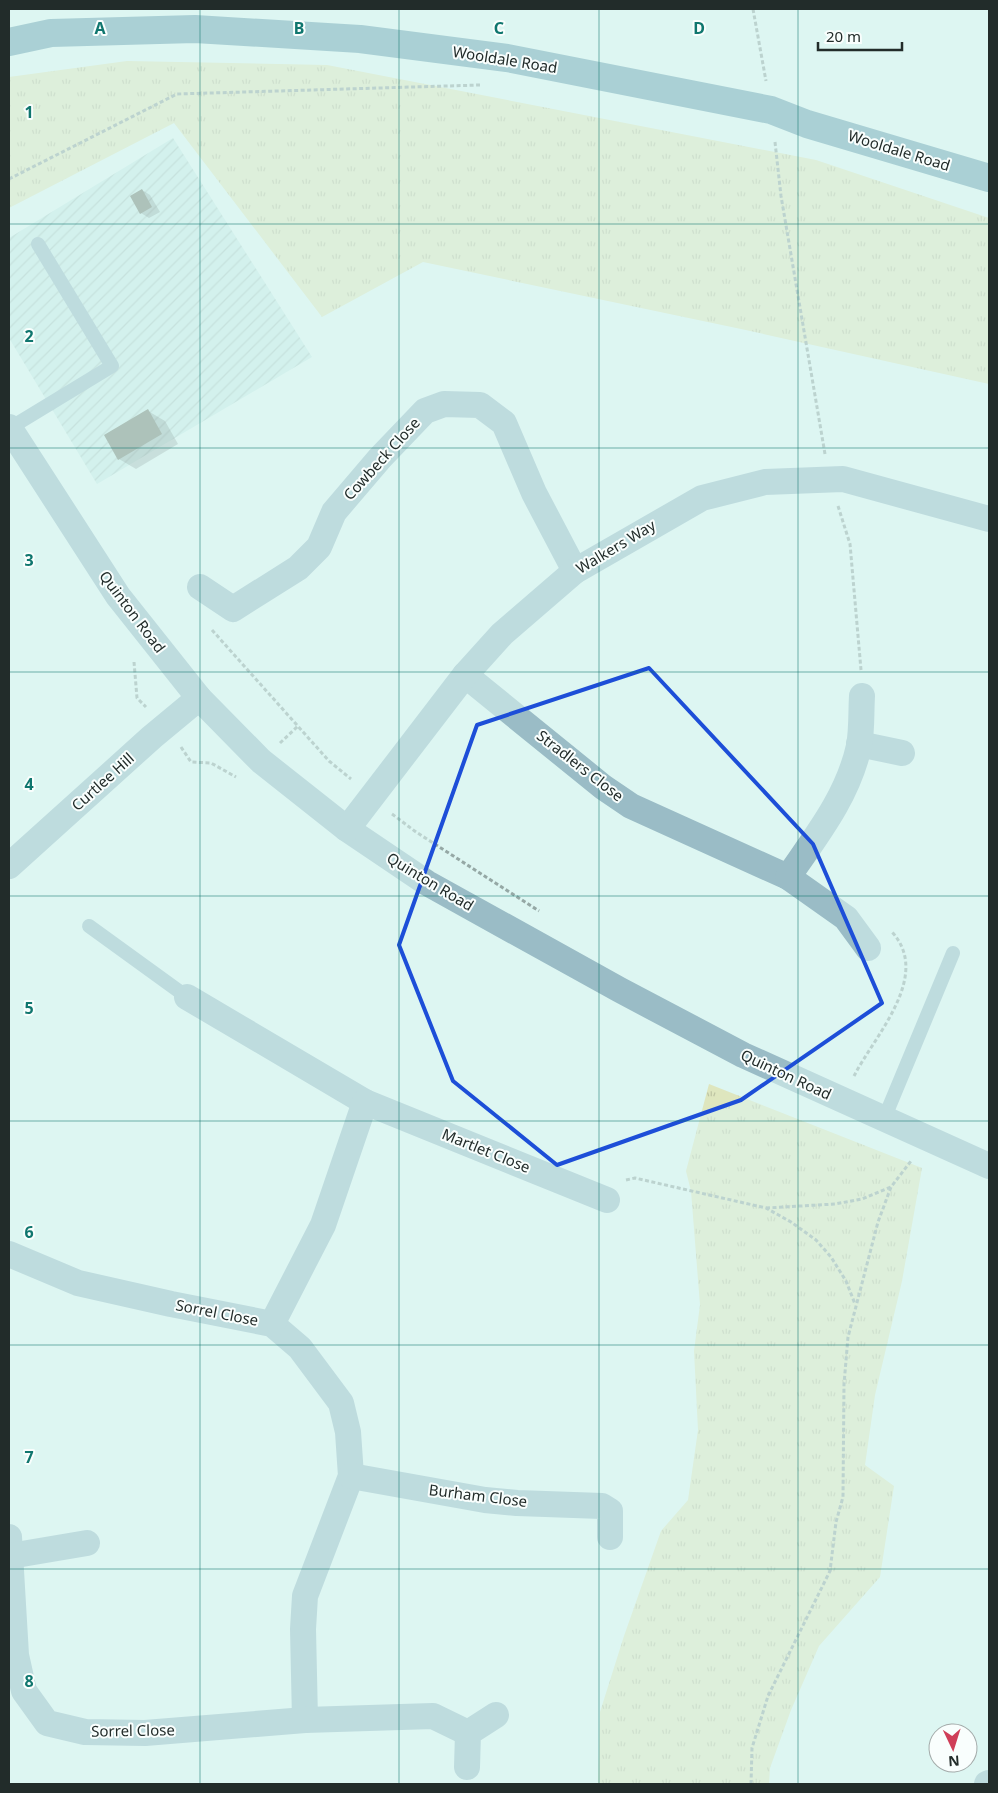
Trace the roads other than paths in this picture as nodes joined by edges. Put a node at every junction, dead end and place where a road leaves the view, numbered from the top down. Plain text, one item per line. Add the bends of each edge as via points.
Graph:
1 (9, 42) edge
2 (989, 178) edge
3 (38, 244) dead end
4 (9, 428) edge
5 (989, 519) edge
6 (575, 571) junction
7 (200, 587) dead end
8 (466, 674) junction
9 (862, 696) road end
10 (199, 698) junction
11 (859, 744) junction
12 (902, 753) dead end
13 (348, 829) junction
14 (9, 866) edge
15 (788, 877) junction
16 (88, 926) dead end
17 (868, 948) dead end
18 (953, 953) dead end
19 (187, 997) joint
20 (365, 1102) junction
21 (884, 1119) junction
22 (989, 1166) edge
23 (607, 1200) road end
24 (9, 1254) edge
25 (272, 1324) junction
26 (351, 1476) junction
27 (610, 1537) dead end
28 (86, 1543) dead end
29 (10, 1547) edge
30 (496, 1715) dead end
31 (305, 1720) junction
32 (468, 1733) junction
33 (467, 1767) dead end

1 - 2 street, Wooldale Road via 50,33 195,29 360,39 508,58 771,110 807,124
3 - 4 lane via 112,366
4 - 10 street, Quinton Road via 118,596
5 - 6 street, Walkers Way via 843,479 765,482 702,498
6 - 7 street, Cowbeck Close via 534,493 504,423 480,405 444,404 425,411 380,458 334,512 319,547 298,568 233,609
6 - 8 street, Walkers Way via 502,634
8 - 13 street, Walkers Way
8 - 15 street, Stradlers Close via 603,787 631,806
9 - 11 street
10 - 13 street, Quinton Road via 261,761
10 - 14 street, Curtlee Hill
11 - 12 street
11 - 15 street via 852,772 834,810
13 - 21 street, Quinton Road via 427,883 620,990 743,1055
15 - 17 street, Stradlers Close via 846,918
16 - 19 lane
18 - 21 lane
19 - 20 street, Martlet Close
20 - 23 street, Martlet Close
20 - 25 street via 323,1225
21 - 22 street, Quinton Road
24 - 25 street, Sorrel Close via 78,1283
25 - 26 street, Sorrel Close via 300,1348 341,1403 348,1432
26 - 27 street, Burham Close via 485,1500 602,1506 610,1512
26 - 31 street, Sorrel Close via 305,1596
28 - 29 street, Sorrel Close
29 - 31 street, Sorrel Close via 16,1655 24,1691 47,1722 85,1732 145,1732
30 - 32 street
31 - 32 street, Sorrel Close via 433,1716
32 - 33 street

